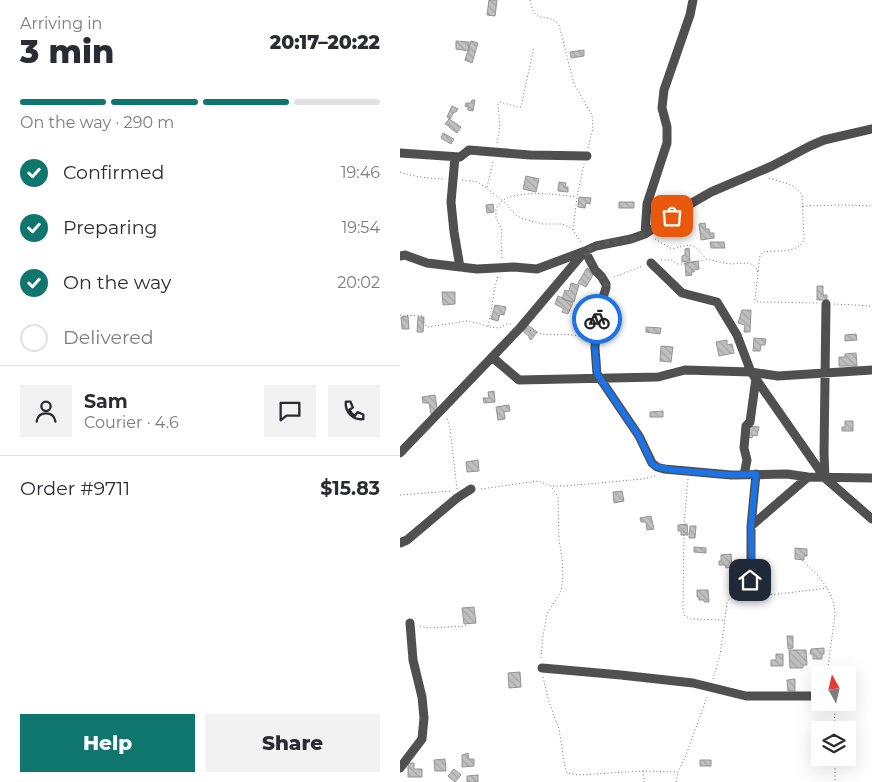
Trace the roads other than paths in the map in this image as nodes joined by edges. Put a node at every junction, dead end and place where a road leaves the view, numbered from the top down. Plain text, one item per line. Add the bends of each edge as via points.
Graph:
1 (693, 0) edge
2 (872, 130) edge
3 (400, 153) edge
4 (586, 156) road end
5 (456, 157) junction
6 (645, 234) junction
7 (585, 251) junction
8 (400, 256) edge
9 (651, 263) dead end
10 (460, 267) junction
11 (826, 304) road end
12 (492, 357) junction
13 (872, 370) edge
14 (825, 373) junction
15 (754, 375) junction
16 (600, 378) junction
17 (400, 453) edge
18 (756, 474) junction
19 (744, 475) junction
20 (808, 477) junction
21 (825, 478) junction
22 (872, 478) edge
23 (471, 490) road end
24 (872, 519) edge
25 (751, 526) junction
26 (400, 543) edge
27 (748, 596) road end
28 (410, 624) road end
29 (542, 668) road end
30 (811, 696) edge
31 (400, 768) edge

1 - 6 street via 664,90 662,108 667,143 648,204
2 - 6 street via 810,146 712,192
3 - 5 street
4 - 5 street via 470,150
5 - 10 street via 451,202
6 - 7 street
7 - 10 street via 537,269
7 - 12 street
7 - 16 street via 606,284 596,328 596,367
8 - 10 street
9 - 15 street via 682,293 717,302 737,335
11 - 14 street
12 - 16 street via 519,380
12 - 17 street
13 - 14 street
14 - 15 street
14 - 21 street
15 - 16 street via 685,370 658,377
15 - 19 street via 750,422 746,426
15 - 21 street
16 - 19 street via 639,436 652,464 673,470
18 - 19 street
18 - 20 street
18 - 25 street
20 - 21 street
20 - 25 street
21 - 22 street
21 - 24 street
23 - 26 street
25 - 27 street via 752,565
28 - 31 street via 424,718 422,739
29 - 30 street via 693,683 746,696

